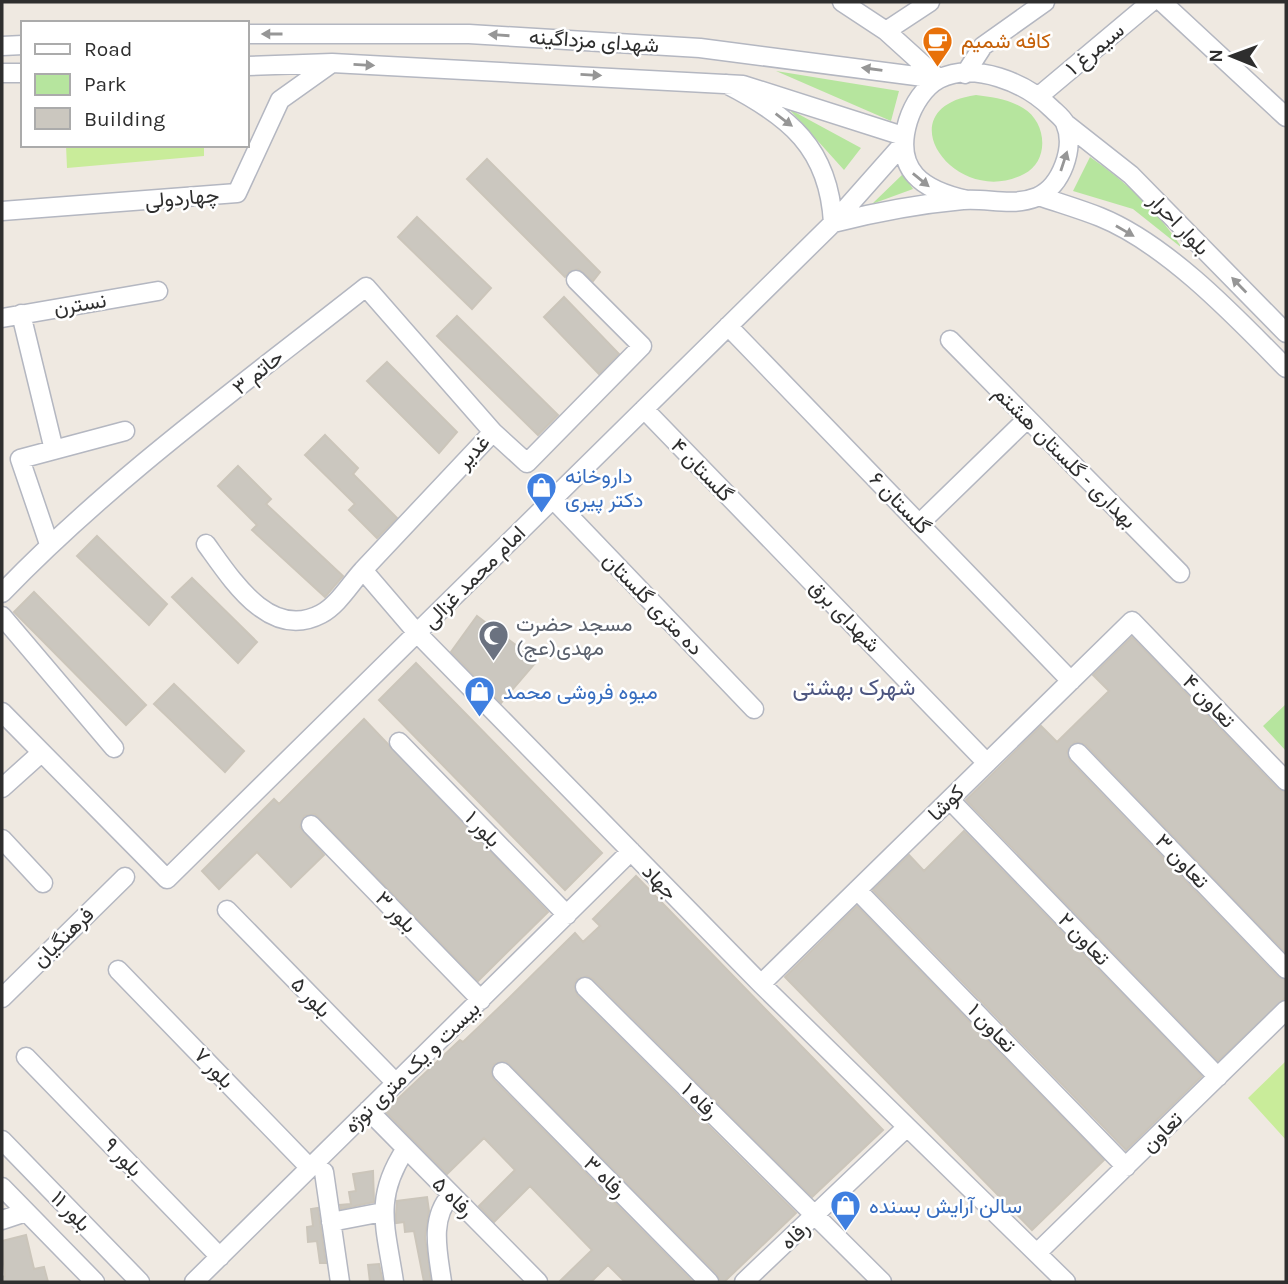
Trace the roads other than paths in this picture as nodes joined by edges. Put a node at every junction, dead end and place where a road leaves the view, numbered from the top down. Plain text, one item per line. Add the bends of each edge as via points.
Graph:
1 (842, 2) edge
2 (930, 2) edge
3 (1045, 2) edge
4 (1151, 2) edge
5 (1161, 2) edge
6 (886, 31) junction
7 (248, 34) edge
8 (21, 45) edge
9 (2, 46) edge
10 (332, 63) junction
11 (248, 66) edge
12 (2, 73) edge
13 (21, 73) edge
14 (965, 74) junction
15 (939, 79) junction
16 (726, 84) junction
17 (1039, 96) junction
18 (1286, 117) edge
19 (1065, 123) junction
20 (903, 140) junction
21 (1039, 196) junction
22 (967, 200) junction
23 (2, 211) edge
24 (833, 223) junction
25 (576, 280) dead end
26 (158, 291) dead end
27 (378, 299) joint
28 (20, 314) junction
29 (2, 317) edge
30 (728, 326) junction
31 (1286, 334) edge
32 (950, 340) dead end
33 (1286, 368) edge
34 (644, 409) junction
35 (1027, 419) junction
36 (125, 431) dead end
37 (493, 432) junction
38 (54, 450) junction
39 (553, 499) junction
40 (920, 523) junction
41 (761, 530) joint
42 (49, 544) junction
43 (206, 544) dead end
44 (363, 570) junction
45 (1180, 573) dead end
46 (2, 593) edge
47 (2, 616) edge
48 (1132, 621) joint
49 (417, 633) junction
50 (1071, 681) junction
51 (754, 709) dead end
52 (2, 712) edge
53 (399, 742) dead end
54 (114, 748) dead end
55 (41, 753) junction
56 (1077, 753) dead end
57 (988, 763) junction
58 (1286, 781) edge
59 (2, 788) edge
60 (950, 800) junction
61 (311, 825) dead end
62 (2, 839) edge
63 (631, 851) junction
64 (125, 877) dead end
65 (43, 883) dead end
66 (857, 890) junction
67 (227, 910) dead end
68 (567, 915) junction
69 (1286, 969) edge
70 (118, 970) dead end
71 (761, 984) junction
72 (585, 987) dead end
73 (2, 998) edge
74 (481, 1000) junction
75 (1286, 1010) edge
76 (26, 1057) dead end
77 (502, 1072) dead end
78 (1218, 1077) junction
79 (396, 1083) junction
80 (368, 1110) junction
81 (906, 1128) junction
82 (2, 1140) edge
83 (405, 1150) junction
84 (1126, 1167) junction
85 (317, 1169) junction
86 (2, 1187) edge
87 (451, 1195) junction
88 (26, 1212) junction
89 (383, 1212) junction
90 (816, 1216) junction
91 (2, 1220) edge
92 (331, 1222) junction
93 (1037, 1253) junction
94 (220, 1257) junction
95 (199, 1281) edge
96 (94, 1282) edge
97 (140, 1282) edge
98 (340, 1282) edge
99 (394, 1282) edge
100 (442, 1282) edge
101 (538, 1282) edge
102 (709, 1282) edge
103 (744, 1282) edge
104 (882, 1282) edge
105 (1066, 1282) edge

1 - 6 street
2 - 6 street
3 - 14 street via 983,46
4 - 17 street, سیمرغ ۱
5 - 18 street
6 - 15 street
15 -> 7 street, شهدای مزداگینه via 686,47 470,34
8 - 9 street
10 - 11 street, شهدای مزداگینه
10 -> 16 street, شهدای مزداگینه
10 - 23 street, چهاردولی via 280,100 237,193
12 - 13 street
14 - 15 street
14 - 17 street via 1016,82
15 - 20 street via 919,97
16 - 20 street, شهدای مزداگینه via 768,92
16 -> 24 street via 757,100 805,140 825,172
17 - 19 street
21 -> 19 street via 1053,184 1067,160
31 -> 19 street, بلوار احرار via 1131,175
20 -> 22 street via 912,173 945,195
20 - 24 street, امام محمد غزالی
21 - 22 street via 997,203
21 -> 33 street, بلوار احرار via 1102,218 1151,246 1231,311
22 - 24 street via 880,211
24 - 30 street, امام محمد غزالی
25 - 37 street via 642,346 527,463
26 - 28 street, نسترن
27 - 37 street, غدیر
27 - 42 street, حاتم ۳ via 366,287
28 - 29 street, نسترن
28 - 38 street
30 - 34 street, امام محمد غزالی
30 - 40 street, گلستان ۶
32 - 35 street, بهداری - گلستان هشتم
34 - 39 street, امام محمد غزالی
34 - 41 street, گلستان ۴
35 - 40 street
35 - 45 street, بهداری - گلستان هشتم
36 - 38 street
37 - 44 street, غدیر
38 - 42 street via 20,459
39 - 49 street, امام محمد غزالی
39 - 51 street, ده متری گلستان
40 - 50 street, گلستان ۶
41 - 57 street, شهدای برق
42 - 46 street
43 - 44 street, غدیر via 238,588 274,617 298,622 322,613
44 - 49 street
47 - 54 street
48 - 50 street, کوشا
48 - 58 street, تعاون ۴
49 - 55 street, امام محمد غزالی via 167,879
49 - 63 street, جهاد
50 - 57 street, کوشا
52 - 55 street, امام محمد غزالی
53 - 68 street, بلور ۱
55 - 59 street
56 - 69 street, تعاون ۳
57 - 60 street, کوشا
60 - 66 street, کوشا
60 - 78 street, تعاون ۲
61 - 74 street, بلور ۳
62 - 65 street
63 - 68 street, بیست و یک متری نوژه
63 - 71 street, جهاد
64 - 73 street, فرهنگیان
66 - 71 street, کوشا
66 - 84 street, تعاون ۱
67 - 79 street, بلور ۵
68 - 74 street, بیست و یک متری نوژه
70 - 85 street, بلور ۷
71 - 81 street, جهاد
72 - 90 street, رفاه ۱
74 - 79 street, بیست و یک متری نوژه
75 - 78 street, تعاون
76 - 94 street, بلور ۹
77 - 102 street, رفاه ۳
78 - 84 street, تعاون
79 - 80 street, بیست و یک متری نوژه
80 - 83 street, رفاه ۵
80 - 85 street, بیست و یک متری نوژه
81 - 90 street, رفاه
81 - 93 street, جهاد
82 - 97 street, بلور ۱۱
83 - 87 street, رفاه ۵
83 - 89 street via 391,1170
84 - 93 street, تعاون
85 - 92 street
85 - 94 street, بیست و یک متری نوژه
86 - 88 street
87 - 100 street via 437,1220
87 - 101 street, رفاه ۵
88 - 91 street
88 - 96 street
89 - 92 street
89 - 99 street
90 - 103 street, رفاه
90 - 104 street, رفاه ۱
92 - 98 street
93 - 105 street, جهاد
94 - 95 street, بیست و یک متری نوژه

